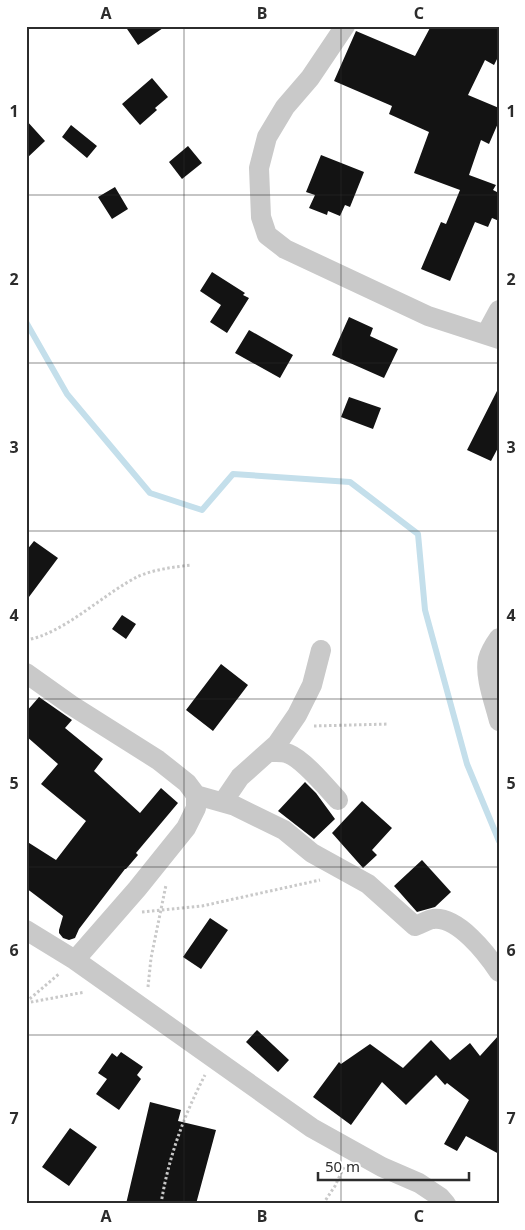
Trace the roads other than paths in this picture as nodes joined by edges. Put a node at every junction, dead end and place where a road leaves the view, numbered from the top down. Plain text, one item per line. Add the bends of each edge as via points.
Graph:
1 (345, 26) edge
2 (499, 310) edge
3 (492, 337) edge
4 (499, 638) edge
5 (321, 650) dead end
6 (26, 673) edge
7 (499, 721) edge
8 (270, 752) junction
9 (196, 795) junction
10 (338, 800) dead end
11 (223, 802) junction
12 (26, 930) edge
13 (75, 960) junction
14 (499, 972) edge
15 (446, 1204) edge

1 - 3 street via 310,78 285,107 267,137 259,168 261,217 267,236 285,249 428,316
2 - 3 street
4 - 7 street via 487,660 487,674
5 - 8 street via 312,685 287,731
6 - 9 street via 158,760 187,783
8 - 10 street via 284,752 295,758
8 - 11 street via 240,777
9 - 11 street
9 - 13 street via 192,818 168,852
11 - 14 street via 284,830 312,853 368,884 414,926 437,919 461,930
12 - 13 street
13 - 15 street via 312,1128 419,1183

